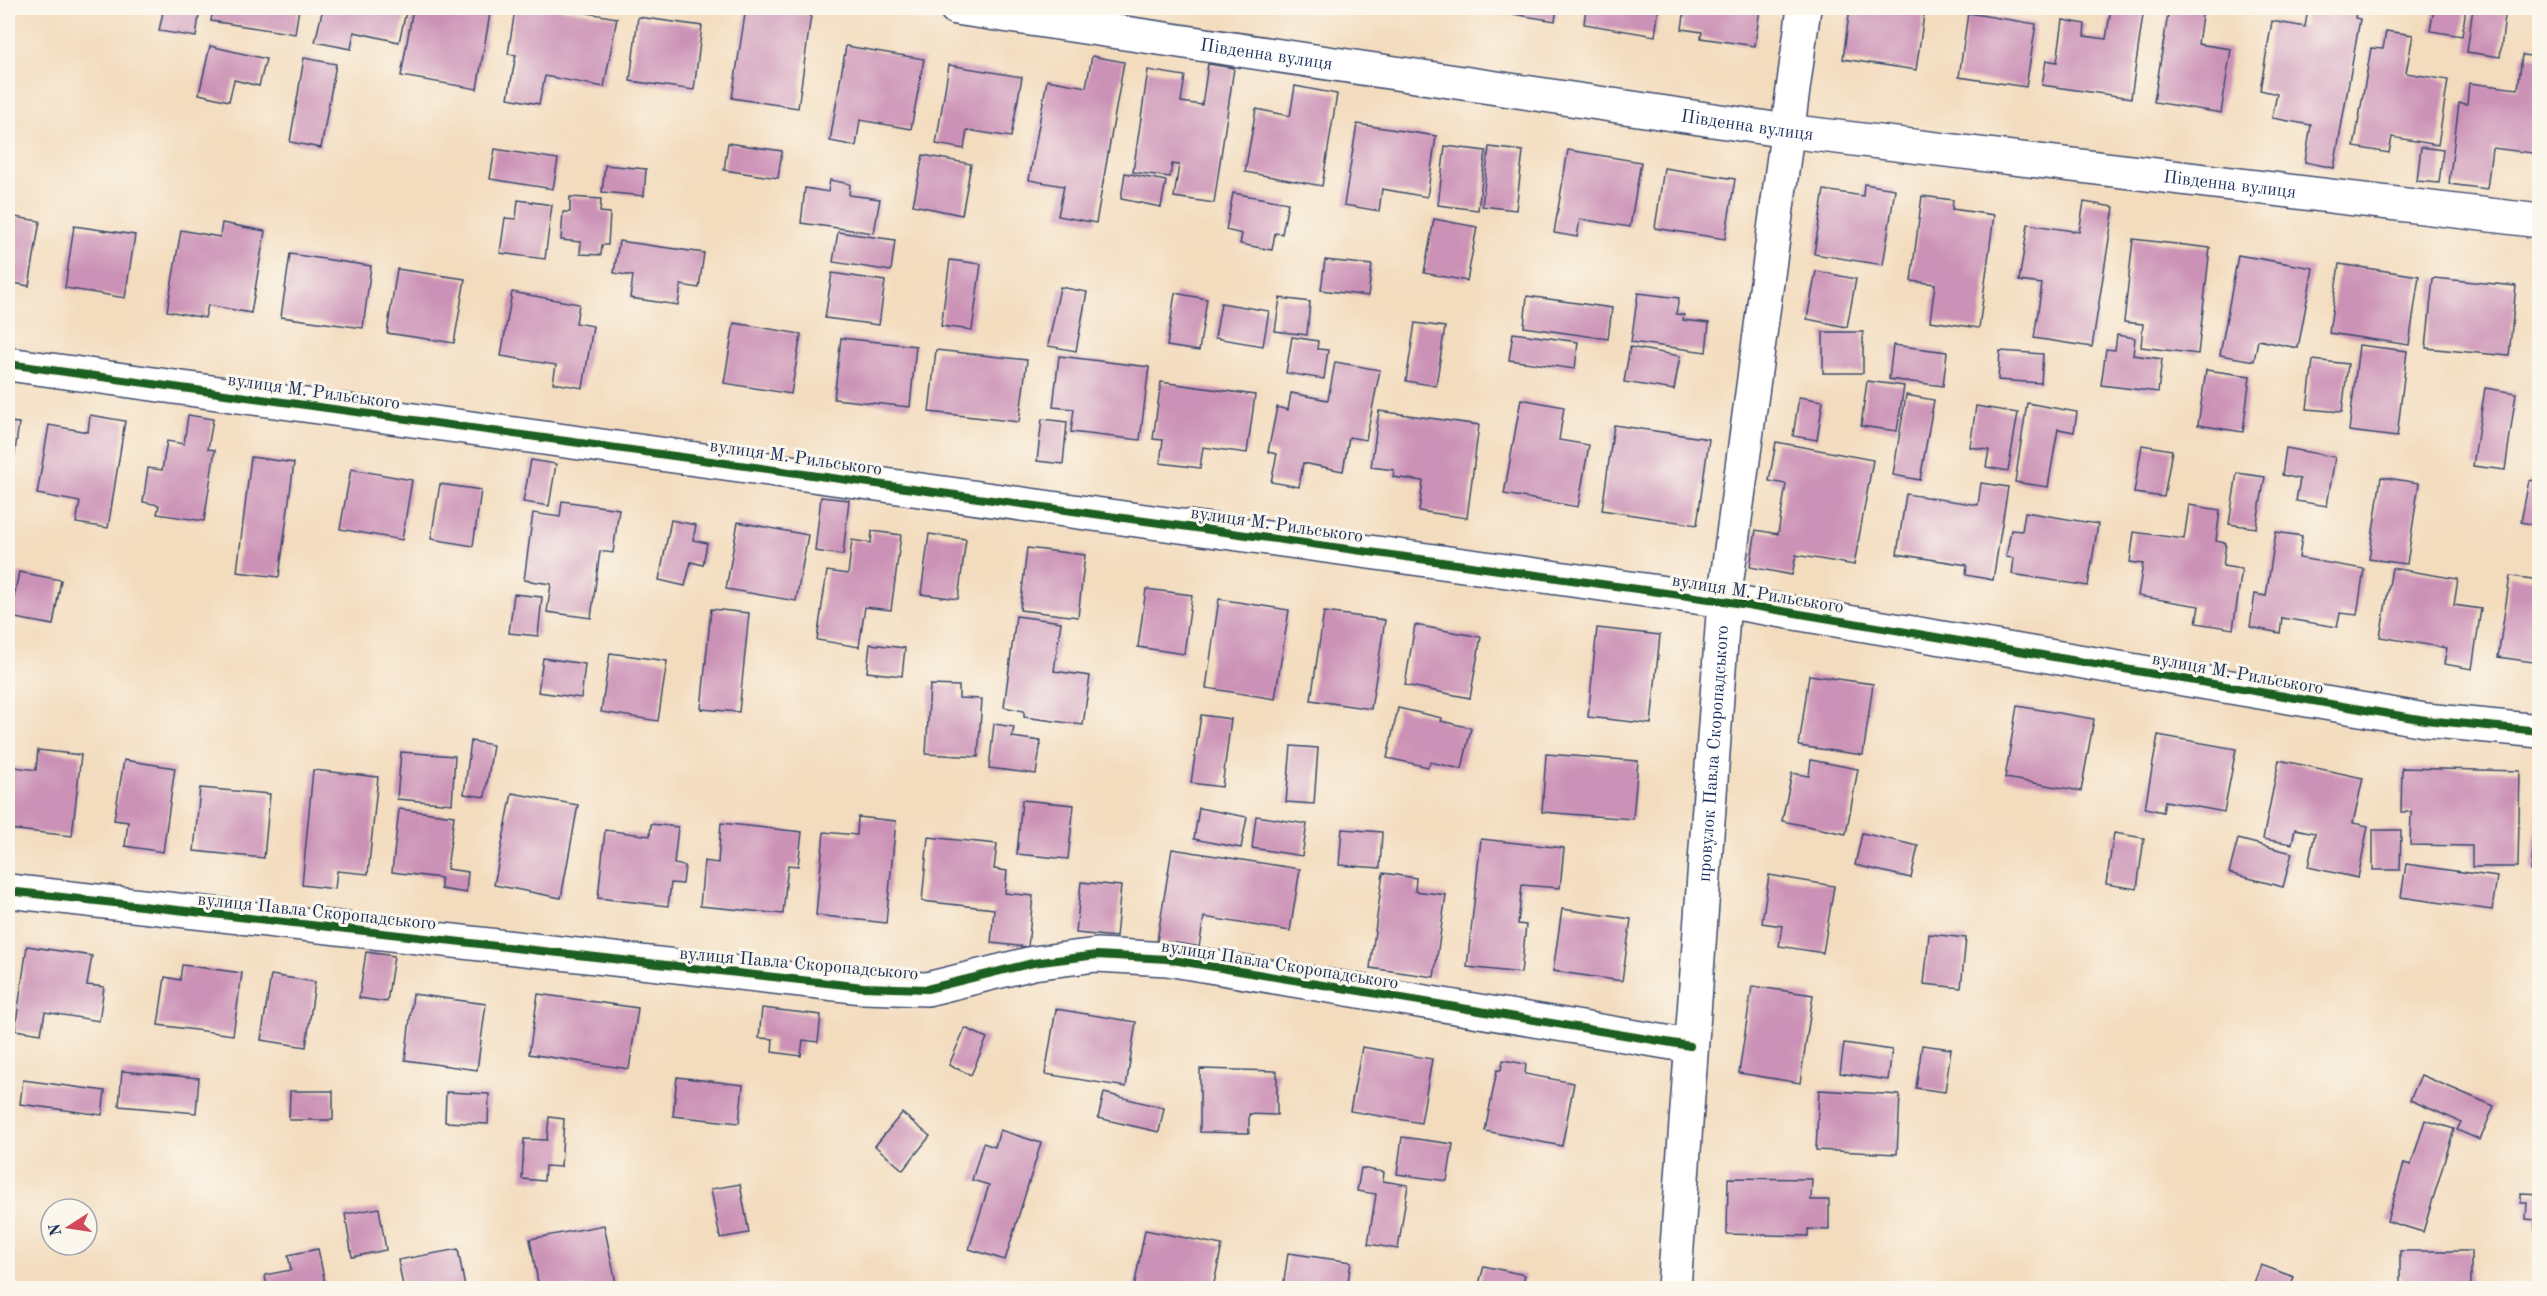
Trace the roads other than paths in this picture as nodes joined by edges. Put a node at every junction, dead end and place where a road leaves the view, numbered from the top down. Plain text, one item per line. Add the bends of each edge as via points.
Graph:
1 (956, 8) edge
2 (1804, 8) edge
3 (1786, 131) junction
4 (2540, 221) edge
5 (8, 364) edge
6 (1724, 601) junction
7 (2540, 731) edge
8 (8, 891) edge
9 (1690, 1046) junction
10 (1674, 1288) edge

1 - 3 street, Південна вулиця
2 - 3 street, провулок Павла Скоропадського
3 - 4 street, Південна вулиця
3 - 6 street, провулок Павла Скоропадського
5 - 6 street, вулиця М. Рильського
6 - 7 street, вулиця М. Рильського via 2426,720
6 - 9 street, провулок Павла Скоропадського
8 - 9 street, вулиця Павла Скоропадського via 863,987 927,990 1033,963 1097,955 1167,959
9 - 10 street, провулок Павла Скоропадського

